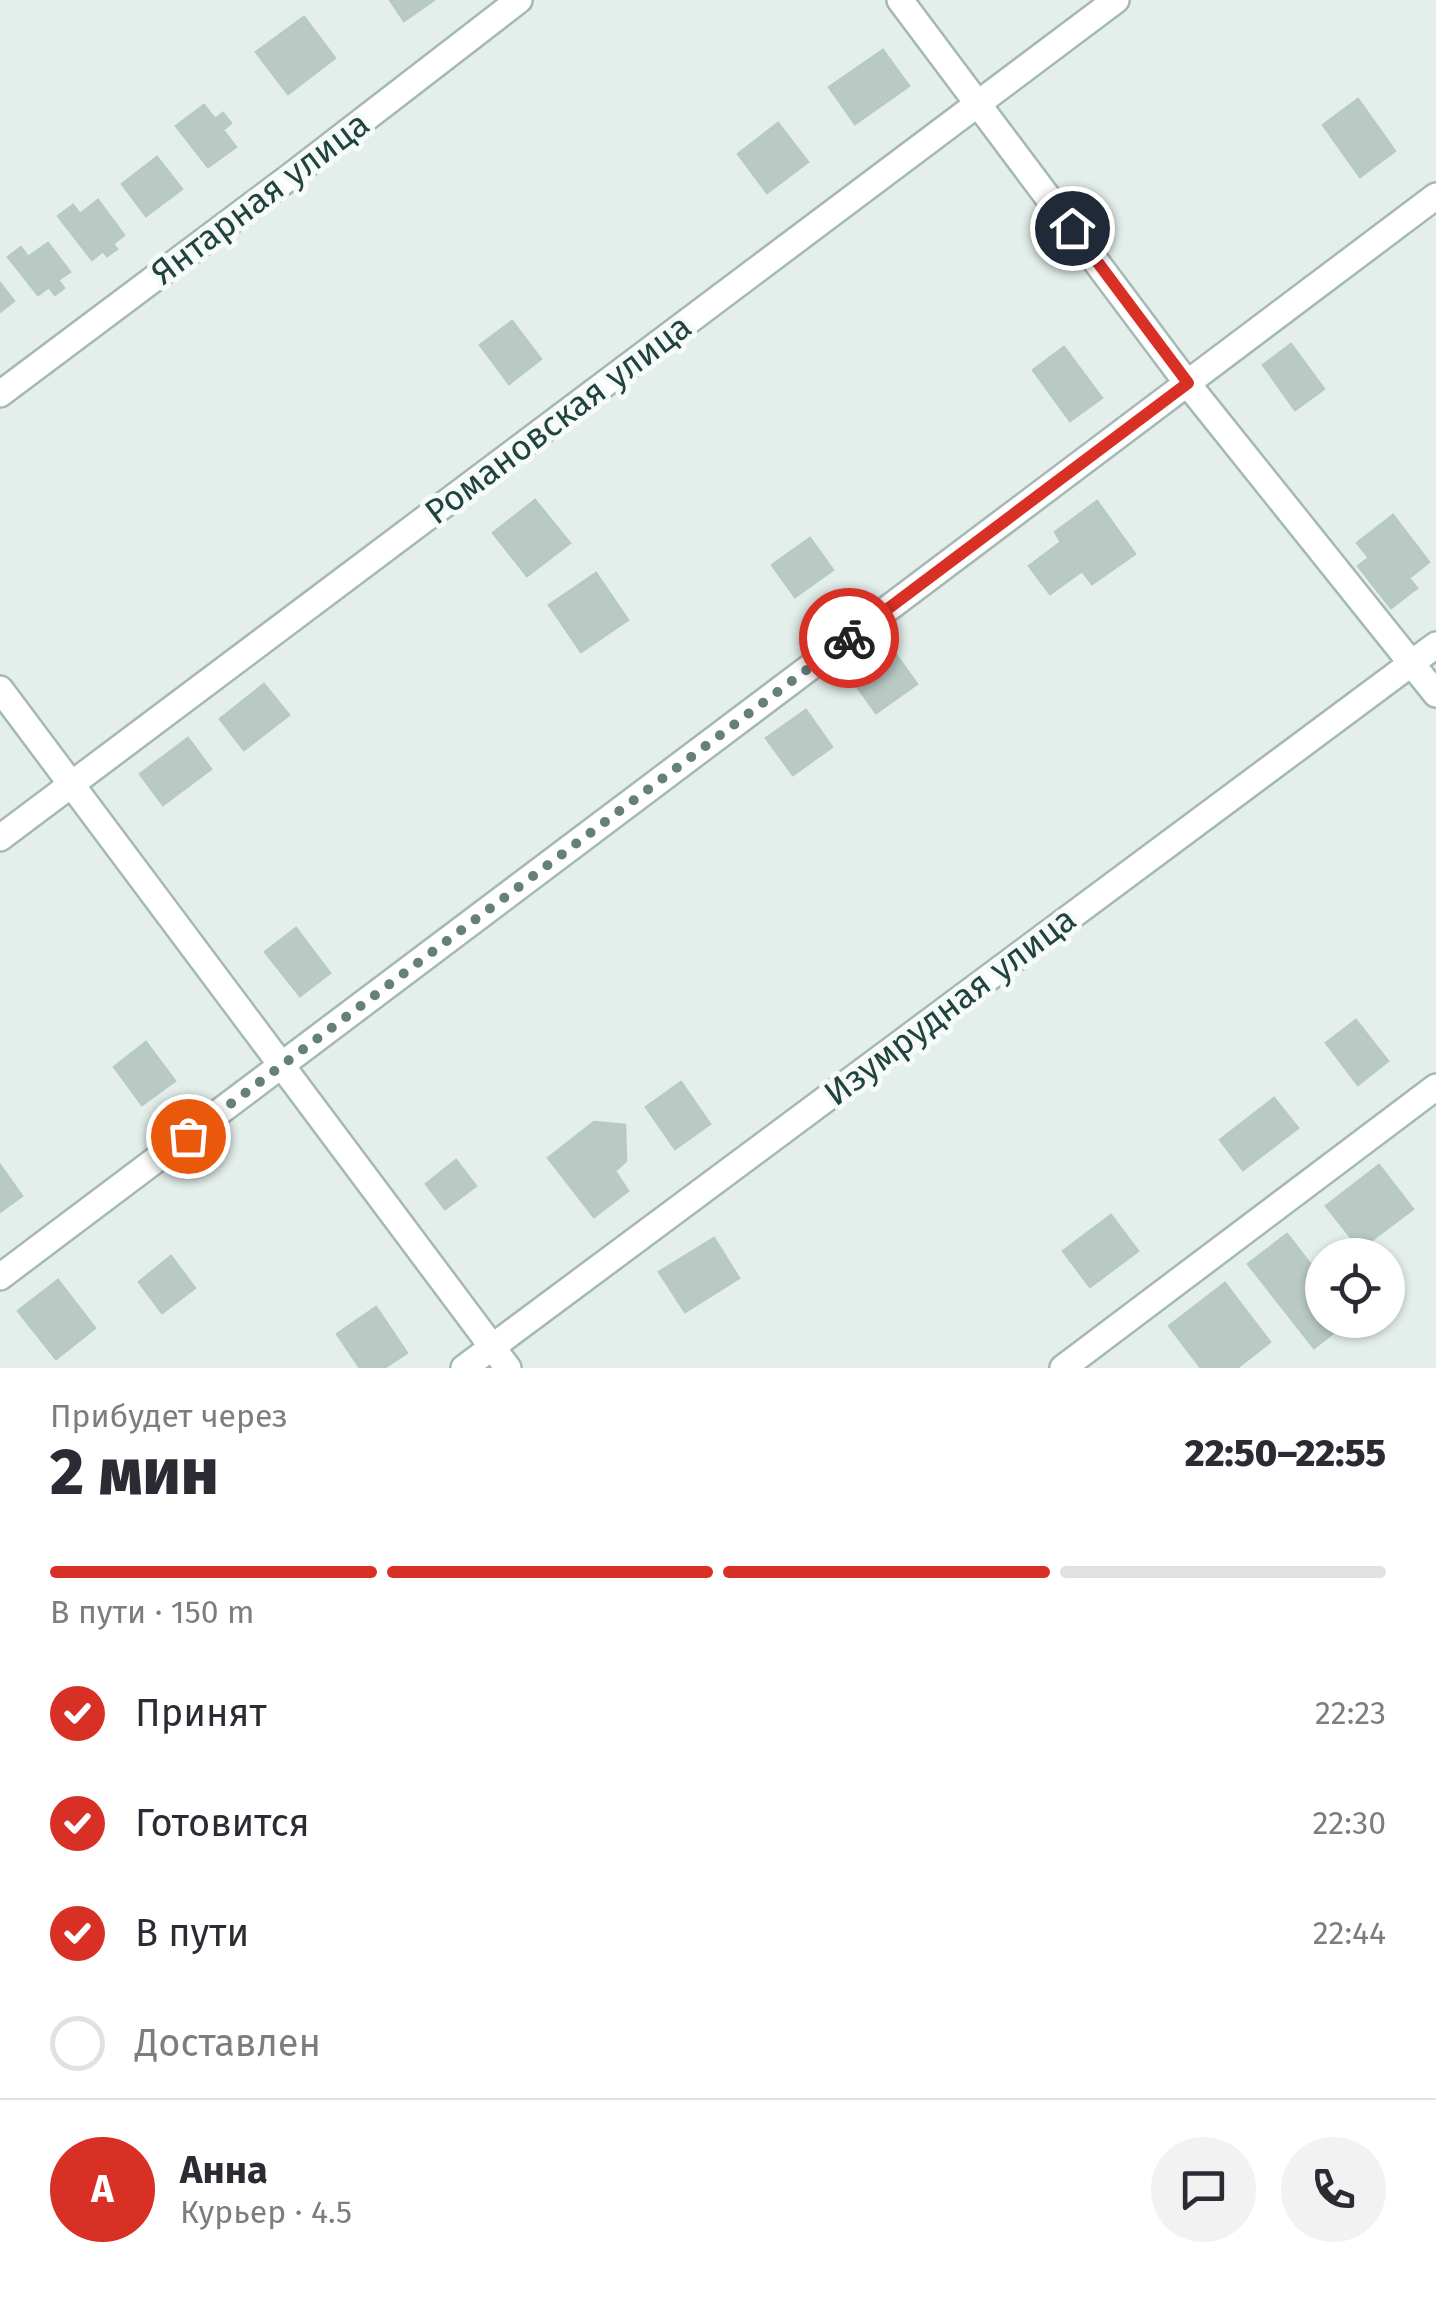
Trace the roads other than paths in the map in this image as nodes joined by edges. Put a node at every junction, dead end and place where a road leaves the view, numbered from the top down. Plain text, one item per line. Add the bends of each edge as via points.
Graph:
1 (519, 0) edge
2 (900, 0) edge
3 (1116, 0) edge
4 (979, 103) junction
5 (1436, 196) edge
6 (1188, 383) junction
7 (0, 394) edge
8 (1436, 644) edge
9 (1413, 662) junction
10 (0, 689) edge
11 (1436, 694) edge
12 (73, 783) junction
13 (0, 838) edge
14 (281, 1065) junction
15 (1436, 1087) edge
16 (0, 1277) edge
17 (492, 1347) junction
18 (464, 1368) edge
19 (508, 1368) edge
20 (1063, 1368) edge

1 - 7 street, Янтарная улица
2 - 4 street
3 - 4 street, Романовская улица
4 - 6 street
4 - 12 street, Романовская улица
5 - 6 street
6 - 9 street
6 - 14 street
8 - 9 street, Изумрудная улица
9 - 11 street
9 - 17 street, Изумрудная улица
10 - 12 street
12 - 13 street, Романовская улица
12 - 14 street
14 - 16 street
14 - 17 street
15 - 20 street
17 - 18 street, Изумрудная улица
17 - 19 street

